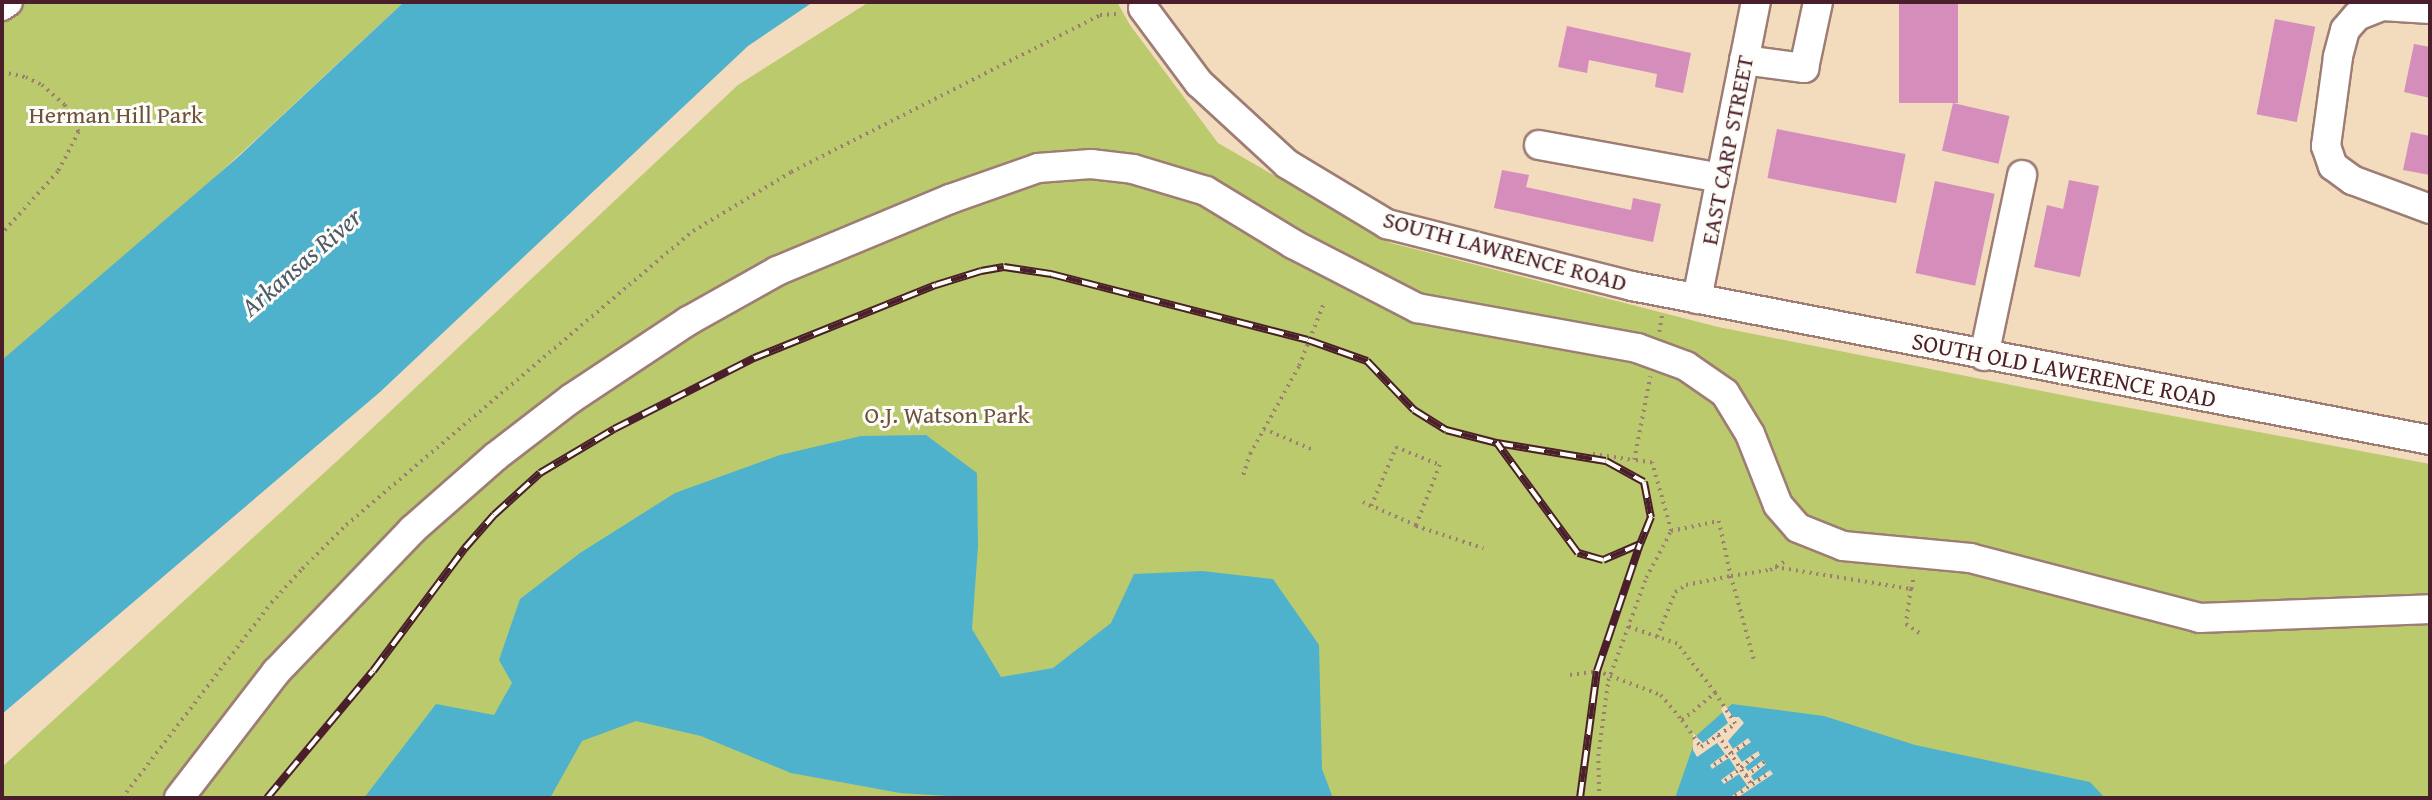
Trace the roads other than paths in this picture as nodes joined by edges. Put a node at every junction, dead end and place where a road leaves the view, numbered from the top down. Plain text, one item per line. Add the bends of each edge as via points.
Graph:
1 (8, 2) edge
2 (1756, 2) edge
3 (1818, 2) edge
4 (2398, 4) edge
5 (2, 6) edge
6 (1143, 8) road end
7 (2430, 9) edge
8 (1744, 60) junction
9 (1539, 145) dead end
10 (2022, 175) dead end
11 (1721, 178) junction
12 (2430, 209) edge
13 (1697, 299) junction
14 (1984, 356) junction
15 (2430, 440) edge
16 (2430, 609) edge
17 (179, 798) edge

1 - 5 street
2 - 8 street, EAST CARP STREET
3 - 8 street via 1804,68
4 - 7 street
4 - 12 street via 2357,16 2345,30 2326,146 2333,166 2352,180
6 - 13 street, SOUTH LAWRENCE ROAD via 1199,83 1287,164 1387,224
8 - 11 street, EAST CARP STREET
9 - 11 street
10 - 14 street
11 - 13 street, EAST CARP STREET
13 - 14 street, SOUTH OLD LAWERENCE ROAD
14 - 15 street, SOUTH OLD LAWERENCE ROAD
16 - 17 street via 2200,618 1970,558 1843,547 1798,528 1778,505 1750,434 1725,393 1686,366 1637,348 1416,308 1293,244 1206,191 1157,176 1091,164 1038,168 777,271 688,321 572,398 412,530 276,672

